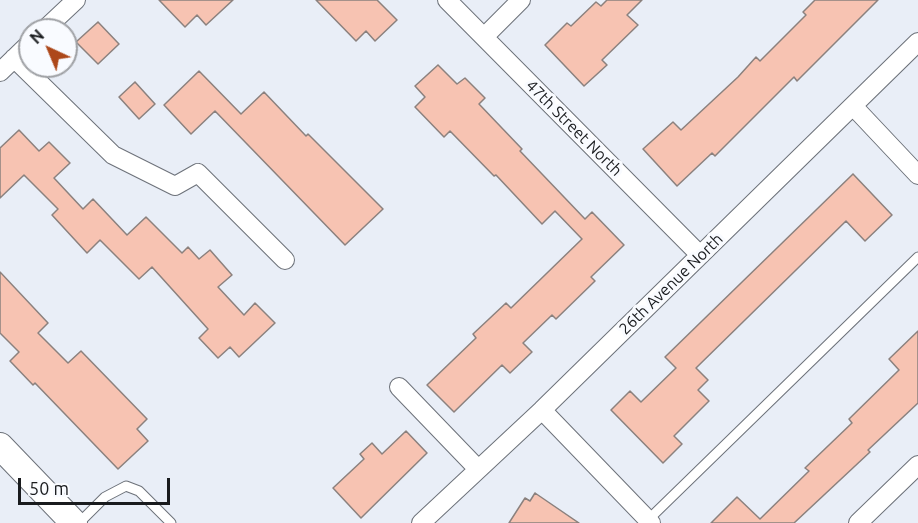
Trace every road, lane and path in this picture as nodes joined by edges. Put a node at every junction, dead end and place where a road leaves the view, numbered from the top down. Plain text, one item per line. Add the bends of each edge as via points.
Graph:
1 (76, 0) edge
2 (447, 0) edge
3 (521, 0) edge
4 (57, 18) edge
5 (484, 37) junction
6 (918, 42) edge
7 (18, 54) edge
8 (14, 58) junction
9 (0, 72) edge
10 (853, 106) junction
11 (918, 175) edge
12 (700, 255) junction
13 (918, 257) edge
14 (285, 260) dead end
15 (399, 387) dead end
16 (542, 410) junction
17 (0, 446) edge
18 (918, 465) edge
19 (477, 468) junction
20 (650, 521) edge
21 (76, 523) edge
22 (171, 523) edge
23 (421, 523) edge
24 (858, 523) edge

1 - 4 street
2 - 5 street, 47th Street North
3 - 5 street
5 - 12 street, 47th Street North
6 - 10 street, 26th Avenue North
7 - 8 street
8 - 9 street
8 - 14 street via 113,155 174,186 198,173
10 - 11 street
10 - 12 street, 26th Avenue North
12 - 16 street, 26th Avenue North
13 - 20 lane
15 - 19 street
16 - 19 street, 26th Avenue North
16 - 20 street
17 - 21 main road
18 - 24 street
19 - 23 street, 26th Avenue North
21 - 22 lane via 105,497 126,486 139,491

